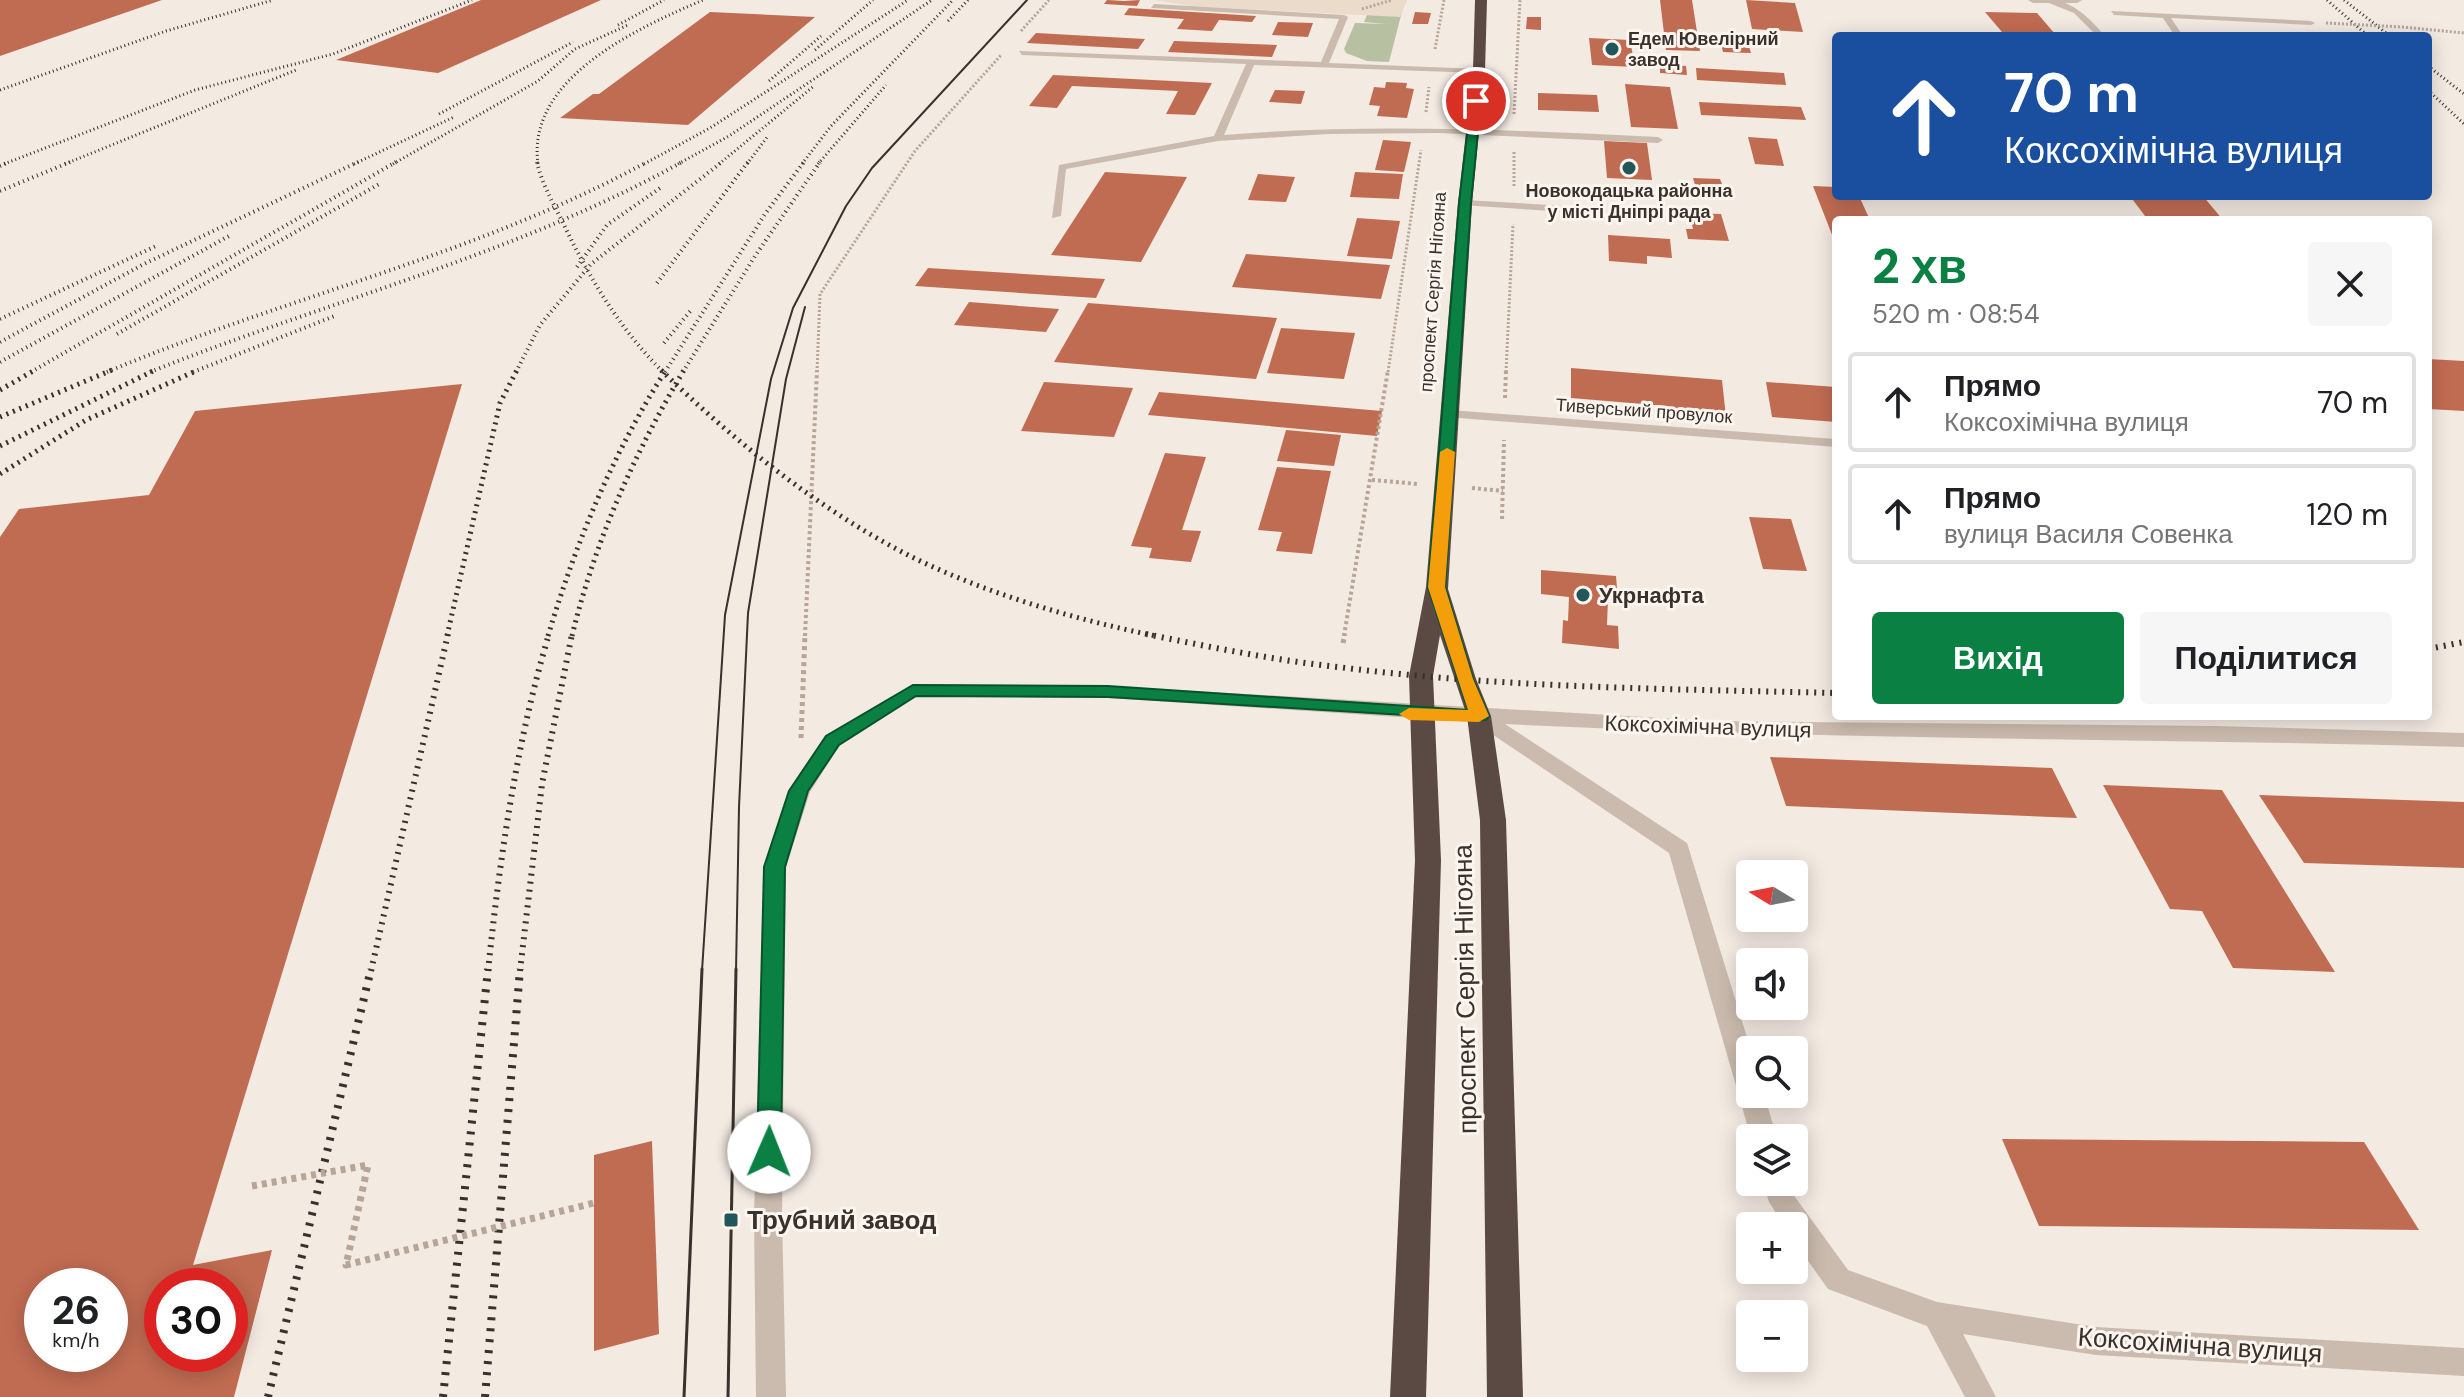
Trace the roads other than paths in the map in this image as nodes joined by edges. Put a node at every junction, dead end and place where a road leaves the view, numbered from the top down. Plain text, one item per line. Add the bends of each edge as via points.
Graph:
1 (1481, 0) edge
2 (2033, 0) edge
3 (2052, 1) edge
4 (2077, 1) edge
5 (1154, 6) dead end
6 (2114, 13) dead end
7 (2165, 15) junction
8 (2311, 23) dead end
9 (2097, 32) edge
10 (2176, 32) edge
11 (1022, 53) dead end
12 (1251, 61) junction
13 (1324, 64) junction
14 (1479, 71) junction
15 (1472, 131) junction
16 (1218, 138) junction
17 (1658, 140) dead end
18 (1465, 203) junction
19 (1583, 210) dead end
20 (1056, 216) dead end
21 (1450, 414) junction
22 (1832, 443) edge
23 (1437, 587) junction
24 (1424, 715) junction
25 (1479, 716) junction
26 (2464, 740) edge
27 (1736, 1041) edge
28 (1781, 1196) edge
29 (1937, 1316) junction
30 (2464, 1362) edge
31 (771, 1397) edge
32 (1408, 1397) edge
33 (1505, 1397) edge
34 (1981, 1397) edge

1 - 14 highway, проспект Сергія Нігояна
2 - 3 street
3 - 4 street
3 - 9 lane via 2077,11
5 - 13 lane via 1344,17
6 - 7 lane
7 - 8 lane
7 - 10 lane
11 - 12 lane
12 - 13 lane
12 - 16 lane
13 - 14 lane
14 - 15 highway, проспект Сергія Нігояна
15 - 16 lane via 1295,130
15 - 17 lane
15 - 18 highway, проспект Сергія Нігояна
16 - 20 lane via 1062,167
18 - 19 lane
18 - 21 highway, проспект Сергія Нігояна
21 - 22 lane, Тиверський провулок
21 - 23 highway, проспект Сергія Нігояна
23 - 24 highway, проспект Сергія Нігояна via 1421,676
23 - 25 highway, проспект Сергія Нігояна
24 - 25 street, Коксохімічна вулиця
24 - 31 street via 1108,692 913,690 832,741 799,791 775,867 768,1215
24 - 32 highway, проспект Сергія Нігояна via 1428,860
25 - 26 street, Коксохімічна вулиця via 1713,728
25 - 27 street via 1679,849
25 - 33 highway, проспект Сергія Нігояна via 1493,836
28 - 29 street, Коксохімічна вулиця via 1838,1280
29 - 30 street, Коксохімічна вулиця via 2096,1341
29 - 34 street

